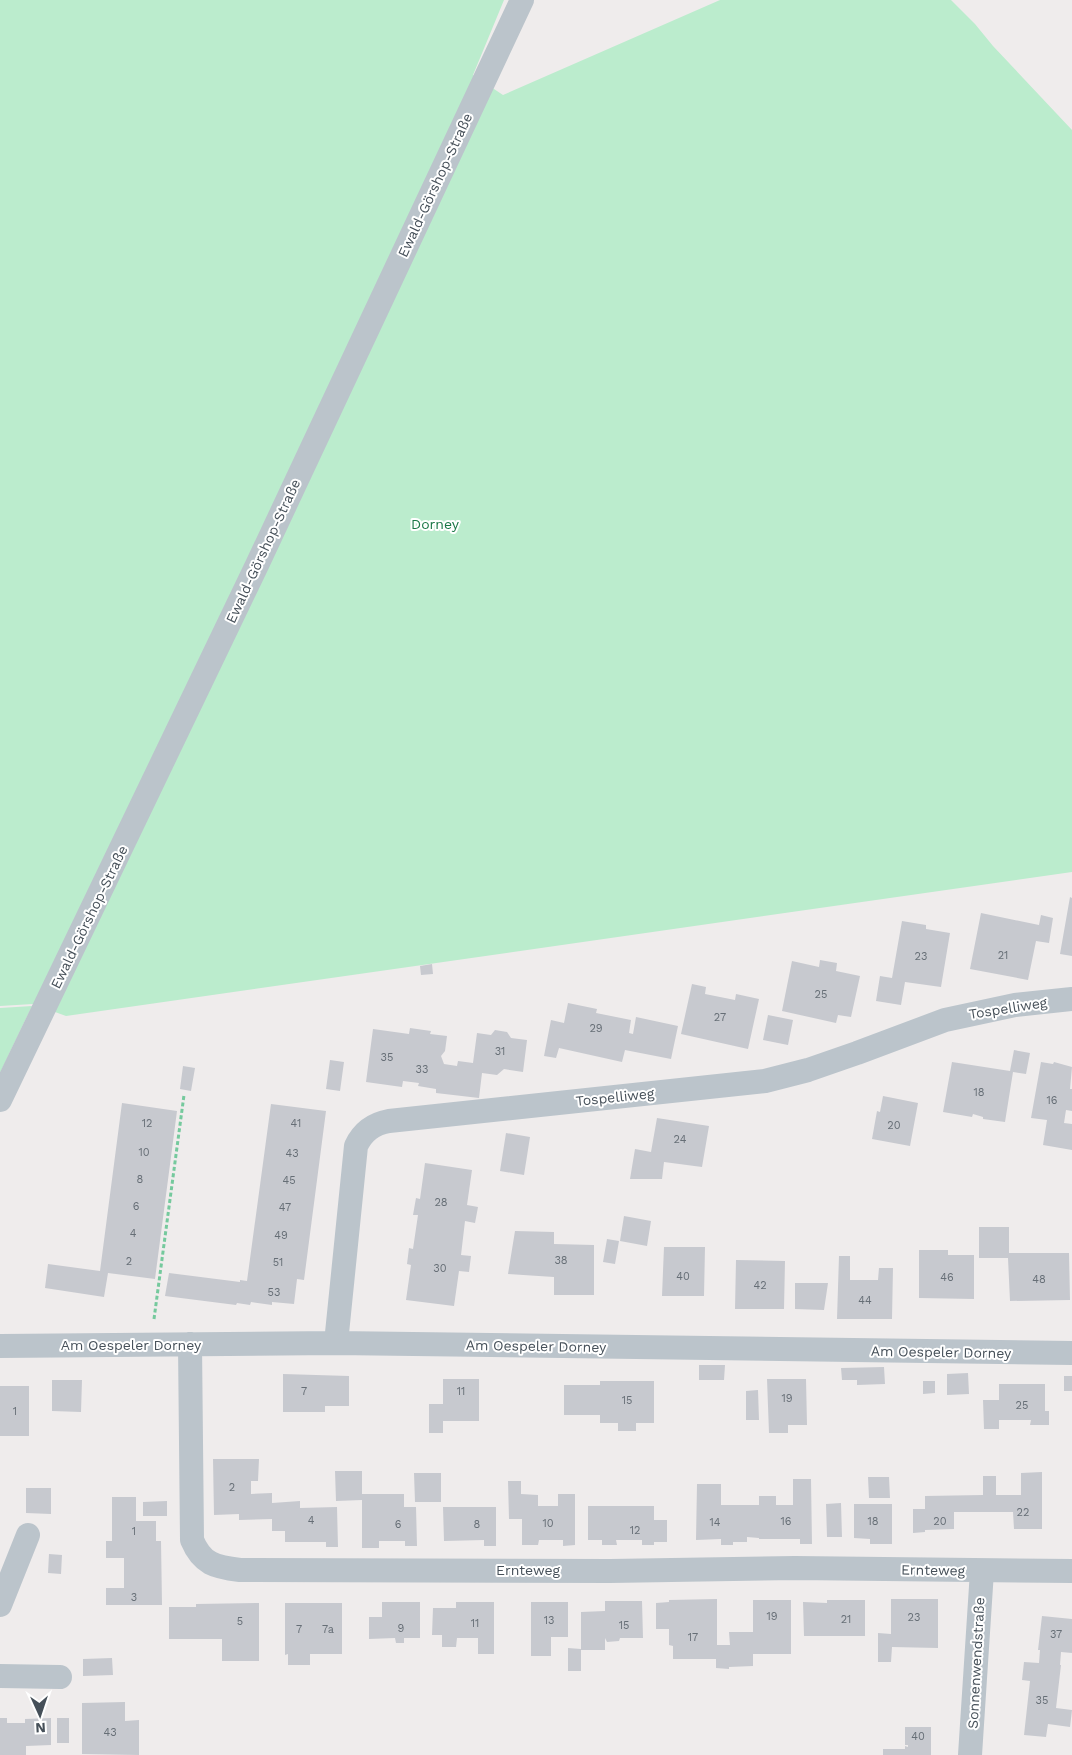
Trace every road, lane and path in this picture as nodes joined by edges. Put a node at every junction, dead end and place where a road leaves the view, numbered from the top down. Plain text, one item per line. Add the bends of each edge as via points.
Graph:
1 (522, 0) edge
2 (1072, 999) edge
3 (184, 1095) dead end
4 (0, 1100) edge
5 (336, 1343) junction
6 (150, 1344) junction
7 (190, 1344) junction
8 (0, 1346) edge
9 (1072, 1353) edge
10 (28, 1536) dead end
11 (982, 1571) junction
12 (1072, 1571) edge
13 (0, 1605) edge
14 (0, 1676) edge
15 (60, 1677) dead end
16 (970, 1755) edge

1 - 4 street, Ewald-Görshop-Straße via 257,565
2 - 5 street, Tospelliweg via 1015,1005 952,1018 808,1070 765,1081 376,1124 363,1134 356,1146
3 - 6 path
5 - 7 street, Am Oespeler Dorney
5 - 9 street, Am Oespeler Dorney
6 - 7 street, Am Oespeler Dorney
6 - 8 street, Am Oespeler Dorney
7 - 11 street, Ernteweg via 192,1540 207,1562 220,1568
10 - 13 street
11 - 12 street, Ernteweg
11 - 16 street, Sonnenwendstraße
14 - 15 street

